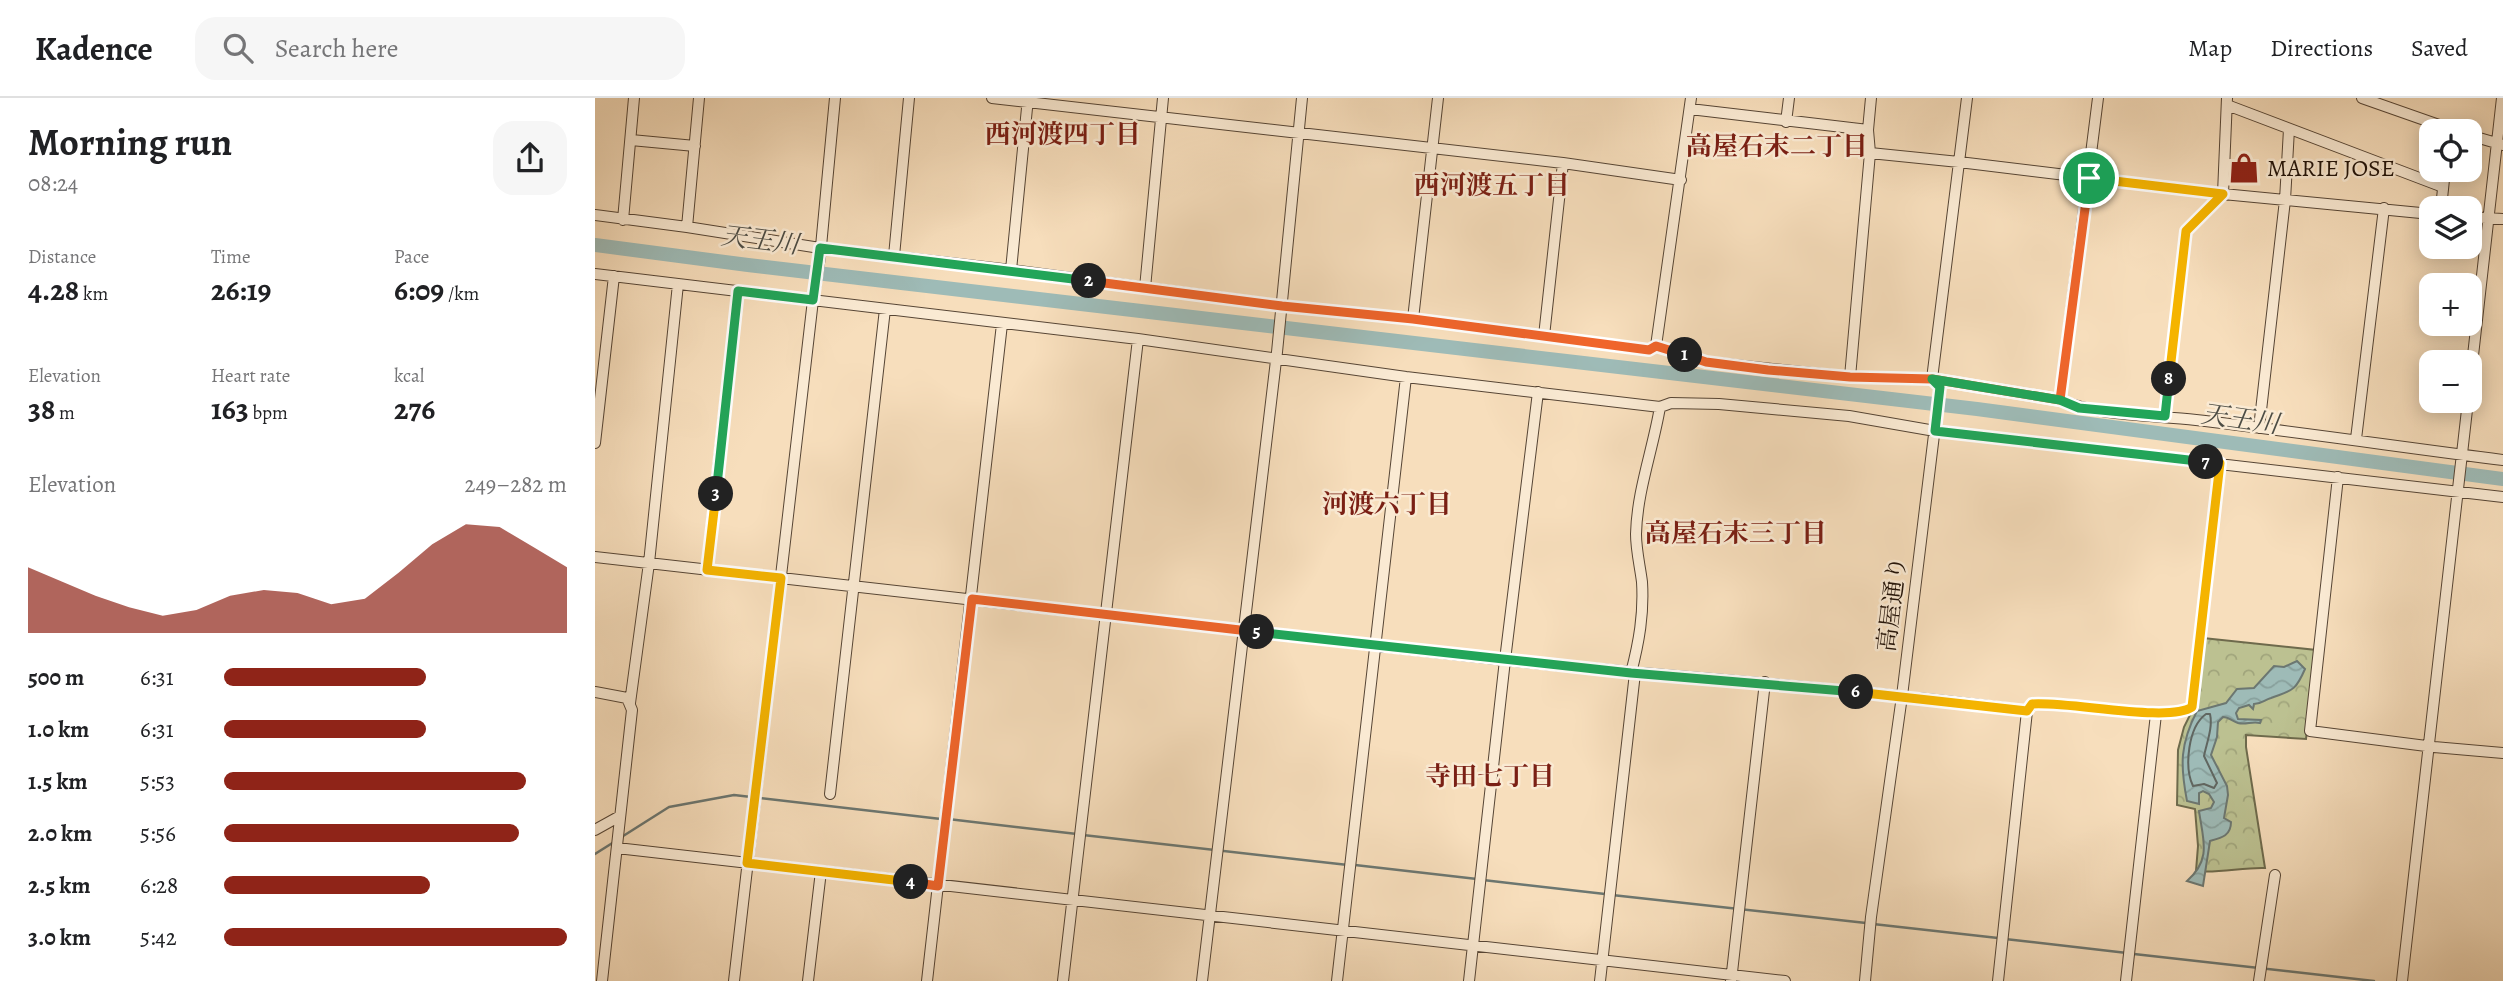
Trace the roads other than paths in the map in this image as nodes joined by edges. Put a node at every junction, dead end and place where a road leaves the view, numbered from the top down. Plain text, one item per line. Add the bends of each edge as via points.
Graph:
1 (634, 98) edge
2 (699, 98) edge
3 (835, 98) edge
4 (909, 98) edge
5 (992, 98) edge
6 (1163, 98) edge
7 (1302, 98) edge
8 (1438, 98) edge
9 (1691, 98) edge
10 (1789, 98) edge
11 (1871, 98) edge
12 (1967, 98) edge
13 (2098, 98) edge
14 (2362, 98) edge
15 (2502, 98) edge
16 (1028, 100) edge
17 (2227, 102) edge
18 (1690, 109) junction
19 (1160, 117) junction
20 (2419, 119) edge
21 (1786, 122) junction
22 (2290, 129) junction
23 (1868, 131) junction
24 (1298, 132) junction
25 (2482, 139) edge
26 (631, 140) junction
27 (2500, 144) edge
28 (695, 146) junction
29 (1433, 150) junction
30 (1870, 153) junction
31 (1959, 162) junction
32 (1563, 163) junction
33 (2089, 178) junction
34 (1681, 180) junction
35 (2444, 182) edge
36 (2443, 187) junction
37 (2223, 194) junction
38 (2442, 196) edge
39 (2285, 200) junction
40 (2384, 208) junction
41 (2419, 212) edge
42 (595, 215) edge
43 (2482, 218) edge
44 (2488, 218) junction
45 (2503, 219) edge
46 (623, 220) junction
47 (687, 226) junction
48 (820, 253) junction
49 (894, 256) junction
50 (1011, 270) junction
51 (595, 274) edge
52 (614, 276) junction
53 (678, 284) junction
54 (1145, 288) junction
55 (738, 291) junction
56 (814, 297) junction
57 (885, 309) junction
58 (1281, 309) junction
59 (1413, 319) junction
60 (1002, 324) junction
61 (1544, 336) junction
62 (1138, 339) junction
63 (1656, 346) junction
64 (2474, 350) edge
65 (1276, 355) junction
66 (1406, 377) junction
67 (1850, 377) junction
68 (1932, 379) junction
69 (1538, 393) junction
70 (2060, 400) junction
71 (1660, 407) junction
72 (2467, 413) edge
73 (2165, 416) junction
74 (1935, 426) junction
75 (2259, 428) junction
76 (2356, 439) junction
77 (595, 443) edge
78 (2462, 457) junction
79 (2503, 460) edge
80 (2220, 463) junction
81 (2338, 477) junction
82 (2457, 490) junction
83 (2503, 497) edge
84 (595, 557) edge
85 (649, 562) junction
86 (707, 570) junction
87 (781, 578) junction
88 (853, 586) junction
89 (972, 599) junction
90 (1105, 614) junction
91 (1243, 630) junction
92 (1375, 645) junction
93 (1505, 660) junction
94 (1633, 673) junction
95 (1765, 682) junction
96 (595, 692) edge
97 (1902, 696) junction
98 (631, 703) junction
99 (2027, 711) junction
100 (2156, 714) junction
101 (2428, 745) junction
102 (2503, 753) edge
103 (830, 794) dead end
104 (620, 820) junction
105 (600, 824) edge
106 (595, 830) edge
107 (617, 847) junction
108 (747, 863) junction
109 (821, 872) junction
110 (2275, 875) dead end
111 (938, 886) junction
112 (1072, 901) junction
113 (1210, 916) junction
114 (1343, 930) junction
115 (1474, 945) junction
116 (1603, 960) junction
117 (1731, 978) edge
118 (2402, 980) edge
119 (602, 981) edge
120 (734, 981) edge
121 (808, 981) edge
122 (927, 981) edge
123 (1063, 981) edge
124 (1202, 981) edge
125 (1337, 981) edge
126 (1469, 981) edge
127 (1600, 981) edge
128 (1785, 981) edge
129 (1865, 981) edge
130 (1998, 981) edge
131 (2126, 981) edge
132 (2259, 981) edge

1 - 26 street
2 - 28 street
3 - 48 street
4 - 49 street
5 - 16 street
6 - 19 street
7 - 24 street
8 - 29 street
9 - 18 street
10 - 21 street
11 - 23 street
12 - 31 street
13 - 33 street
14 - 20 street
15 - 27 street
16 - 19 street
16 - 50 street
17 - 22 street
17 - 37 street
18 - 21 street
18 - 34 street
19 - 24 street
19 - 54 street
21 - 23 street
22 - 36 street
22 - 39 street
23 - 30 street
24 - 29 street
24 - 58 street
25 - 27 street
26 - 28 street
26 - 46 street
27 - 44 street
28 - 47 street
29 - 32 street
29 - 59 street
30 - 31 street
30 - 67 street
31 - 33 street
31 - 68 street
32 - 34 street
32 - 61 street
33 - 37 street
33 - 70 street
34 - 63 street
35 - 36 street
36 - 38 street
37 - 39 street
37 - 73 street via 2186,231
39 - 40 street
39 - 75 street
40 - 41 street
40 - 76 street
42 - 46 street
43 - 44 street
44 - 45 street
44 - 64 street
46 - 47 street
47 - 48 street
48 - 49 street
48 - 56 street
49 - 50 street
50 - 54 street
51 - 52 street
52 - 53 street
52 - 77 street
53 - 55 street
53 - 85 street
54 - 58 street
55 - 56 street
55 - 86 street
56 - 57 street
56 - 87 street
57 - 60 street
57 - 88 street
58 - 59 street
58 - 65 street
59 - 61 street
60 - 62 street
60 - 89 street
61 - 63 street via 1649,350
62 - 65 street
62 - 90 street
63 - 67 street via 1706,362
65 - 66 street
65 - 91 street
66 - 69 street
66 - 92 street
67 - 68 street
68 - 70 street
68 - 74 street, 高屋通り via 1940,387
69 - 71 street
69 - 93 street
70 - 73 street via 2079,408
71 - 74 street via 1720,404
71 - 94 street via 1636,535 1642,627
72 - 78 street
73 - 75 street
74 - 80 street
74 - 97 street, 高屋通り
75 - 76 street
76 - 78 street
78 - 79 street
78 - 82 street
80 - 81 street
80 - 100 street via 2196,706
81 - 82 street
81 - 101 street via 2310,731
82 - 83 street
82 - 101 street
84 - 85 street
85 - 86 street
85 - 98 street
86 - 87 street
87 - 88 street
87 - 108 street
88 - 89 street
88 - 103 street
89 - 90 street
89 - 111 street
90 - 91 street
90 - 112 street
91 - 92 street
91 - 113 street
92 - 93 street
92 - 114 street
93 - 94 street
93 - 115 street
94 - 95 street
94 - 116 street
95 - 97 street
95 - 117 street
96 - 98 street via 619,695
97 - 99 street
97 - 129 street, 高屋通り
98 - 104 street
99 - 100 street via 2032,704 2051,703
99 - 130 street
100 - 131 street
101 - 102 street
101 - 118 street
104 - 105 street
104 - 107 street
105 - 106 street
107 - 108 street
107 - 119 street
108 - 109 street
108 - 120 street
109 - 111 street
109 - 121 street
110 - 132 street
111 - 112 street
111 - 122 street
112 - 113 street
112 - 123 street
113 - 114 street
113 - 124 street
114 - 115 street
114 - 125 street
115 - 116 street
115 - 126 street
116 - 117 street
116 - 127 street
117 - 128 street

